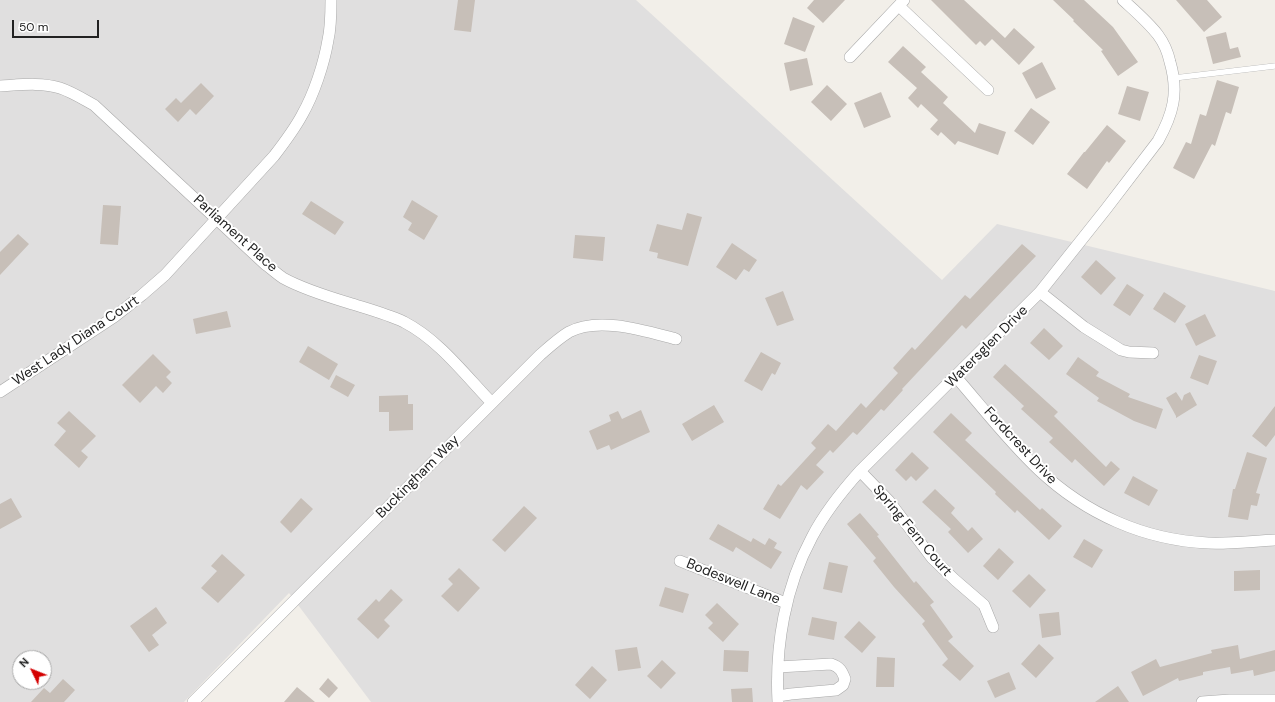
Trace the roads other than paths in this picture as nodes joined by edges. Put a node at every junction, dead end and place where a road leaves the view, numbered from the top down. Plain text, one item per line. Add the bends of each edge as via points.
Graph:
1 (331, 0) edge
2 (1123, 0) edge
3 (902, 3) edge
4 (850, 57) dead end
5 (1275, 66) edge
6 (1174, 78) junction
7 (0, 86) edge
8 (988, 90) dead end
9 (216, 219) junction
10 (1040, 292) junction
11 (676, 339) dead end
12 (1153, 353) dead end
13 (956, 377) junction
14 (0, 392) edge
15 (492, 403) junction
16 (860, 471) junction
17 (1275, 540) edge
18 (680, 560) dead end
19 (786, 603) junction
20 (993, 627) dead end
21 (778, 666) junction
22 (778, 699) edge
23 (1275, 700) edge
24 (193, 702) edge
25 (1202, 702) edge

1 - 9 street, West Lady Diana Court via 324,59 303,114 274,156
2 - 6 street, Watersglen Drive via 1158,35 1168,53
3 - 4 street
3 - 8 street
5 - 6 lane
6 - 10 street, Watersglen Drive via 1174,103 1158,141
7 - 9 street, Parliament Place via 39,85 59,88 94,105
9 - 14 street, West Lady Diana Court via 165,275 127,308
9 - 15 street, Parliament Place via 284,278 383,314 421,332 438,346
10 - 12 street via 1117,348 1130,352
10 - 13 street, Watersglen Drive
11 - 15 street, Buckingham Way via 606,325 585,327 570,332 540,355
13 - 16 street, Watersglen Drive
13 - 17 street, Fordcrest Drive via 1038,469 1085,506 1120,524 1148,534 1177,540 1209,543
15 - 24 street, Buckingham Way
16 - 19 street, Watersglen Drive via 834,502 812,536 797,569
16 - 20 street, Spring Fern Court via 889,501 932,558 984,605
18 - 19 street, Bodeswell Lane
19 - 21 street, Watersglen Drive
21 - 22 street, Watersglen Drive
21 - 22 street via 831,664 842,671 845,679 843,685 836,690 791,694
23 - 25 street

